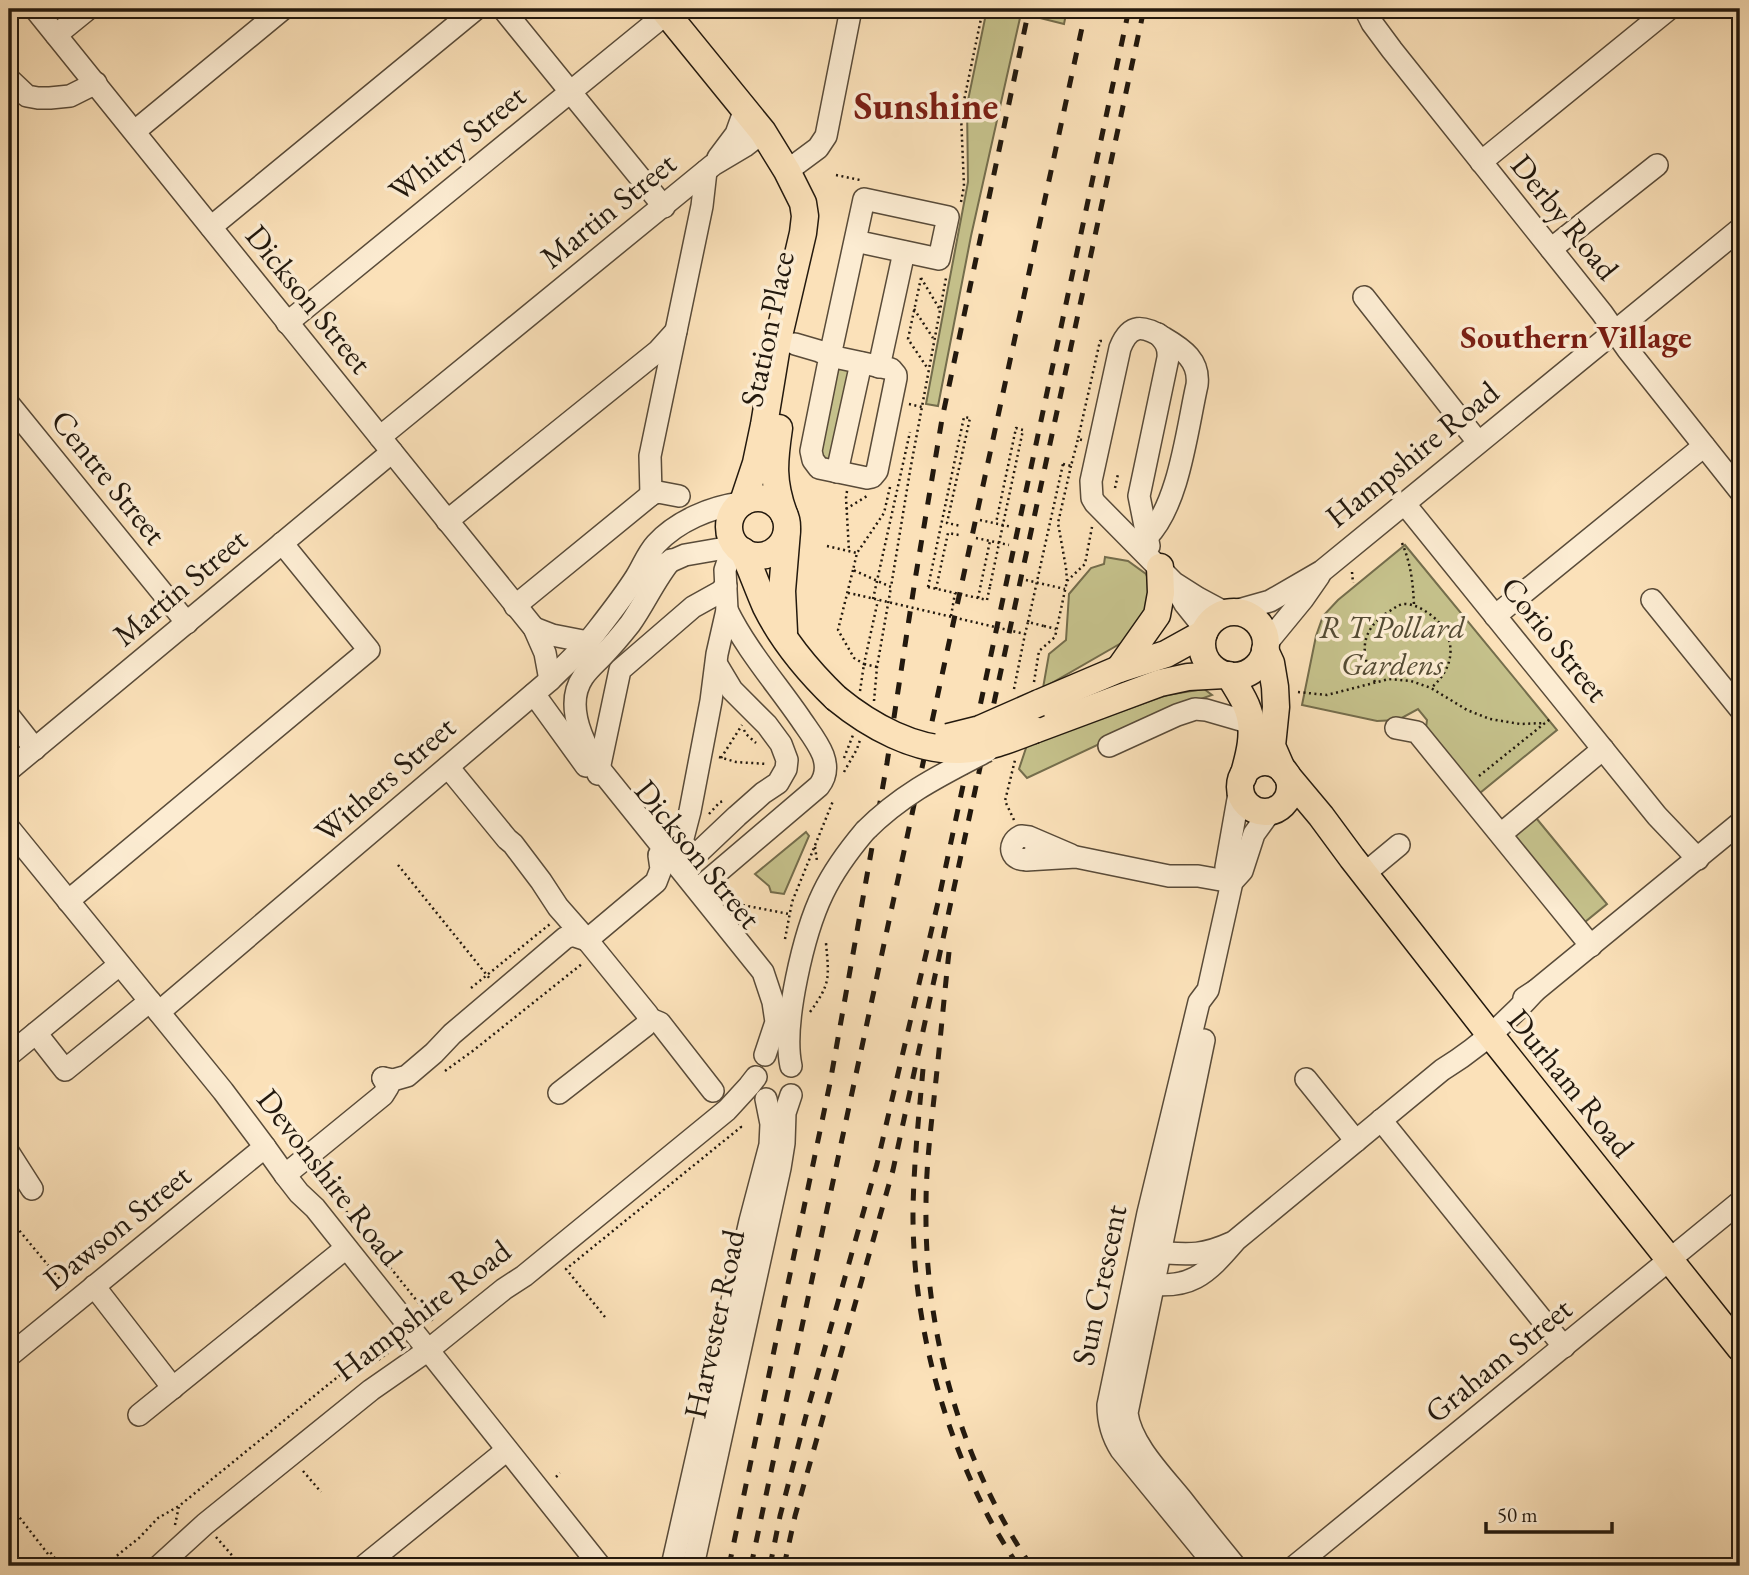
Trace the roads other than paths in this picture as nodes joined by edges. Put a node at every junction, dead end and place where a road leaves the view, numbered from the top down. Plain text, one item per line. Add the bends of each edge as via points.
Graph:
1 (35, 9) edge
2 (88, 9) edge
3 (283, 9) edge
4 (476, 9) edge
5 (503, 9) edge
6 (851, 9) edge
7 (1365, 9) edge
8 (1669, 9) edge
9 (665, 11) edge
10 (56, 34) junction
11 (96, 83) junction
12 (13, 90) edge
13 (570, 92) junction
14 (745, 109) junction
15 (135, 131) junction
16 (763, 132) junction
17 (1481, 162) junction
18 (1657, 165) dead end
19 (794, 167) junction
20 (709, 168) junction
21 (664, 206) junction
22 (211, 227) junction
23 (1740, 229) edge
24 (855, 241) junction
25 (1551, 249) junction
26 (904, 252) junction
27 (1364, 297) dead end
28 (287, 323) junction
29 (676, 331) junction
30 (1615, 332) junction
31 (1157, 334) junction
32 (787, 342) junction
33 (830, 356) junction
34 (870, 365) junction
35 (9, 404) edge
36 (1478, 442) junction
37 (386, 444) junction
38 (1704, 446) junction
39 (843, 477) junction
40 (1740, 491) edge
41 (651, 495) junction
42 (679, 496) dead end
43 (1139, 496) junction
44 (742, 502) junction
45 (1404, 503) junction
46 (1100, 509) junction
47 (785, 519) junction
48 (447, 521) junction
49 (1147, 537) junction
50 (282, 543) junction
51 (740, 549) junction
52 (671, 560) junction
53 (1162, 570) junction
54 (1322, 571) junction
55 (636, 578) junction
56 (726, 586) junction
57 (1652, 600) dead end
58 (515, 606) junction
59 (727, 610) junction
60 (1228, 613) junction
61 (1496, 616) junction
62 (187, 624) junction
63 (534, 628) junction
64 (1205, 631) junction
65 (785, 637) junction
66 (588, 642) junction
67 (1266, 647) junction
68 (717, 665) junction
69 (1119, 669) junction
70 (1227, 675) junction
71 (550, 680) junction
72 (534, 694) junction
73 (1740, 709) edge
74 (9, 716) edge
75 (1251, 723) junction
76 (1396, 728) dead end
77 (912, 742) junction
78 (1004, 742) junction
79 (1109, 746) dead end
80 (35, 749) junction
81 (1603, 749) junction
82 (448, 767) junction
83 (9, 770) edge
84 (1284, 771) junction
85 (598, 773) junction
86 (1242, 780) junction
87 (1272, 811) junction
88 (1740, 823) edge
89 (9, 828) edge
90 (1501, 834) junction
91 (1399, 845) dead end
92 (1076, 857) junction
93 (671, 861) junction
94 (1693, 863) junction
95 (1358, 866) junction
96 (1231, 888) junction
97 (698, 889) junction
98 (68, 901) junction
99 (592, 945) junction
100 (1591, 946) junction
101 (119, 965) junction
102 (155, 1007) junction
103 (648, 1018) junction
104 (1487, 1031) junction
105 (36, 1033) junction
106 (9, 1055) edge
107 (792, 1066) junction
108 (760, 1067) junction
109 (1306, 1079) dead end
110 (713, 1091) dead end
111 (559, 1093) dead end
112 (792, 1095) junction
113 (765, 1098) junction
114 (727, 1110) junction
115 (1381, 1120) junction
116 (1356, 1141) junction
117 (265, 1146) junction
118 (9, 1153) edge
119 (285, 1175) junction
120 (32, 1189) dead end
121 (1740, 1202) edge
122 (1236, 1240) junction
123 (346, 1248) junction
124 (1151, 1249) junction
125 (1670, 1260) junction
126 (1144, 1283) junction
127 (94, 1286) junction
128 (1564, 1347) junction
129 (1740, 1348) edge
130 (428, 1351) junction
131 (9, 1356) edge
132 (173, 1388) junction
133 (1108, 1405) junction
134 (139, 1415) dead end
135 (1128, 1417) junction
136 (507, 1450) junction
137 (162, 1565) edge
138 (364, 1566) edge
139 (600, 1566) edge
140 (672, 1566) edge
141 (693, 1566) edge
142 (1216, 1566) edge
143 (1235, 1566) edge
144 (1295, 1566) edge

1 - 10 street, Dickson Street
2 - 10 street
3 - 15 street
4 - 22 street
5 - 13 street
6 - 19 street via 826,136 818,149
7 - 17 street, Derby Road
8 - 17 street
9 - 13 street, Whitty Street
9 - 14 main road, Station Place
10 - 11 street, Dickson Street
11 - 12 street via 70,96 50,99
11 - 15 street, Dickson Street
13 - 21 street
13 - 28 street, Whitty Street
14 - 16 main road, Station Place
14 - 20 street, Martin Street via 736,134
15 - 22 street, Dickson Street
16 - 19 main road, Station Place via 782,145
16 - 20 street, Martin Street
17 - 25 street, Derby Road
18 - 25 street
19 - 32 main road, Station Place via 810,177 820,204 822,233
20 - 21 street, Martin Street
20 - 29 street
21 - 37 street, Martin Street
22 - 28 street, Dickson Street
23 - 30 street, Hampshire Road
24 - 26 street
24 - 26 street via 864,199 948,217 939,259
24 - 33 street
25 - 30 street, Derby Road
26 - 34 street
27 - 36 street
28 - 37 street, Dickson Street
29 - 41 street via 650,456
29 - 48 street via 658,351
30 - 36 street, Hampshire Road
30 - 38 street, Derby Road
31 - 43 street via 1169,353
31 - 46 street via 1142,328 1131,331 1120,348 1091,481 1092,498
31 - 49 street via 1188,354 1198,379 1175,485
32 - 33 street
32 - 44 main road, Station Place
32 - 47 main road, Station Place via 774,464 776,492
33 - 34 street
33 - 39 street via 811,456 819,468
34 - 39 street
34 - 39 street via 891,369 896,378 877,471 867,478
35 - 62 street, Centre Street
36 - 45 street, Hampshire Road
37 - 48 street, Dickson Street
37 - 50 street, Martin Street
38 - 40 street, Derby Road
38 - 61 street
41 - 42 street
41 - 58 street
43 - 46 street via 1121,507
43 - 49 street
44 - 47 main road via 766,499 777,505
44 - 51 main road via 729,523
44 - 55 street, Withers Street via 716,508 674,529 653,547
45 - 54 street, Hampshire Road
45 - 61 street, Corio Street
46 - 53 street
47 - 51 main road via 786,534 771,552 757,555
47 - 65 main road
48 - 58 street, Dickson Street
49 - 53 street
50 - 62 street, Martin Street
50 - 98 street via 369,650
51 - 52 street, Withers Street
51 - 56 street via 726,566
51 - 65 main road
52 - 55 street, Withers Street
52 - 85 street via 632,620 577,690 579,726
53 - 60 street via 1198,598
53 - 64 street
53 - 69 main road via 1157,615
54 - 60 street, Hampshire Road via 1270,601
54 - 67 street, Hampshire Road
55 - 66 street, Withers Street
56 - 59 street
56 - 85 street via 693,607 620,670
57 - 73 street
58 - 63 street, Dickson Street
59 - 68 street
59 - 97 street via 821,751 825,775 810,794
60 - 64 main road via 1213,619
60 - 67 main road via 1256,621
61 - 81 street, Corio Street
62 - 80 street, Martin Street
63 - 66 street
63 - 71 street, Dickson Street
64 - 69 main road via 1166,654
64 - 70 main road via 1202,648 1207,662
65 - 77 main road, bridge via 836,698 870,722
66 - 71 street, Withers Street
67 - 70 main road via 1255,668 1243,675
67 - 84 main road via 1275,687 1272,746
68 - 93 street via 690,811
68 - 93 street via 732,690 781,744 786,769 778,783 737,816
69 - 77 main road, bridge via 971,732
70 - 75 main road, Sun Crescent via 1248,709
70 - 78 main road, bridge via 1160,683
71 - 72 street, Withers Street
72 - 82 street, Withers Street
72 - 85 street, Dickson Street
74 - 80 street
75 - 79 street via 1195,709
75 - 86 main road, Sun Crescent
76 - 90 street via 1417,732
77 - 78 main road, bridge via 961,750
78 - 107 street, bridge via 911,792 884,812 836,870 807,936 788,1049
80 - 83 street, Martin Street
81 - 90 street
81 - 94 street, Corio Street
82 - 99 street
82 - 102 street, Withers Street
84 - 86 main road via 1262,763 1250,768
84 - 87 main road via 1290,792 1283,805
84 - 95 main road, Durham Road
85 - 93 street, Dickson Street
86 - 87 main road via 1242,796 1248,804
86 - 96 street, Sun Crescent via 1226,867
87 - 95 main road, Durham Road via 1302,820
87 - 96 street, Sun Crescent via 1254,834
88 - 94 street
89 - 98 street, Devonshire Road
90 - 100 street
91 - 95 street
92 - 92 street via 1029,837 1036,850 1026,860
92 - 96 street via 1169,876 1198,876
93 - 97 street
93 - 99 street
93 - 108 street, Dickson Street via 757,977 767,1037
94 - 100 street
95 - 104 main road, Durham Road
96 - 124 street, Sun Crescent via 1208,990 1212,1004
97 - 108 street via 765,975 776,1022
98 - 101 street, Devonshire Road
99 - 103 street
99 - 119 street via 572,935 565,938 421,1065 404,1078 383,1078 388,1087 380,1098
100 - 104 street via 1535,992 1502,1012
101 - 102 street, Devonshire Road
101 - 105 street
102 - 105 street, Withers Street via 65,1070
102 - 117 street, Devonshire Road
103 - 110 street via 660,1023
103 - 111 street via 642,1028
104 - 115 street via 1461,1046 1442,1070
104 - 125 main road, Durham Road
105 - 106 street
107 - 108 street via 775,1060
107 - 112 street via 797,1081
108 - 113 street via 757,1089
108 - 114 street, Hampshire Road
109 - 116 street
112 - 113 street via 779,1101
112 - 141 street, Harvester Road via 785,1110 783,1149 768,1226
113 - 114 street, Hampshire Road
113 - 140 street, Harvester Road via 770,1145
114 - 130 street, Hampshire Road
115 - 116 street
115 - 128 street
116 - 122 street
117 - 119 street, Devonshire Road
117 - 127 street, Dawson Street
118 - 120 street
119 - 123 street, Devonshire Road
121 - 125 street, Graham Street
122 - 124 street via 1198,1254
122 - 126 street via 1201,1276 1168,1285
123 - 130 street, Devonshire Road
123 - 132 street
124 - 126 street, Sun Crescent
125 - 128 street, Graham Street
125 - 129 main road, Durham Road
126 - 133 street, Sun Crescent
126 - 135 street, Sun Crescent
127 - 131 street, Dawson Street
127 - 132 street
128 - 144 street, Graham Street
130 - 136 street, Devonshire Road
130 - 137 street, Hampshire Road via 299,1446
132 - 134 street
133 - 135 street
133 - 142 street, Sun Crescent via 1110,1425 1121,1450
135 - 143 street via 1151,1461
136 - 138 street
136 - 139 street, Devonshire Road

